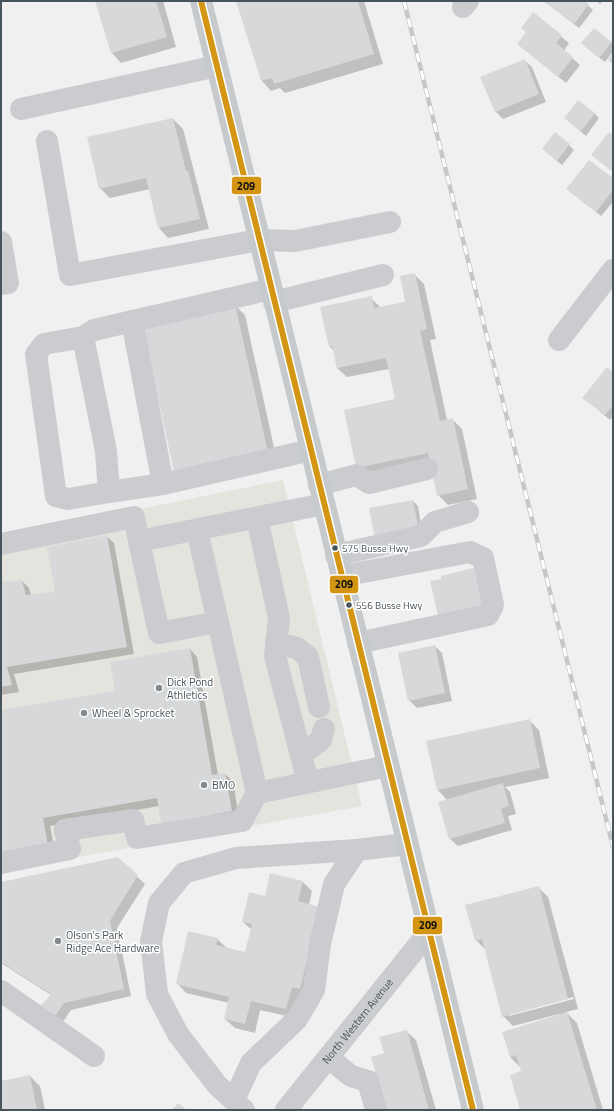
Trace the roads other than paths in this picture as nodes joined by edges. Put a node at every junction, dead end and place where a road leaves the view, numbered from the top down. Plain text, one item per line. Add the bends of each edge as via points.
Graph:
1 (201, 1) edge
2 (217, 66) junction
3 (21, 109) dead end
4 (47, 141) dead end
5 (390, 222) dead end
6 (259, 240) junction
7 (1, 242) edge
8 (613, 270) edge
9 (383, 275) dead end
10 (1, 284) edge
11 (273, 295) junction
12 (132, 321) junction
13 (83, 337) junction
14 (558, 340) dead end
15 (311, 450) junction
16 (427, 469) dead end
17 (163, 484) junction
18 (109, 492) junction
19 (322, 494) junction
20 (468, 512) dead end
21 (257, 518) junction
22 (197, 530) junction
23 (139, 541) junction
24 (1, 544) edge
25 (336, 555) junction
26 (342, 576) junction
27 (218, 622) junction
28 (276, 643) junction
29 (358, 643) junction
30 (319, 707) dead end
31 (324, 729) dead end
32 (301, 755) junction
33 (388, 766) junction
34 (308, 782) junction
35 (257, 793) junction
36 (407, 844) junction
37 (357, 850) junction
38 (1, 863) edge
39 (429, 932) junction
40 (1, 991) edge
41 (94, 1056) dead end
42 (329, 1058) junction
43 (239, 1105) edge
44 (286, 1110) edge
45 (376, 1110) edge
46 (473, 1110) edge

1 - 2 main road
2 - 3 street
2 - 6 main road
4 - 6 street via 70,275
5 - 6 street via 295,241
6 - 11 main road
7 - 10 street via 8,283
8 - 14 street
9 - 11 street
11 - 12 street
11 - 15 main road
12 - 13 street via 94,330
12 - 17 street
13 - 18 street via 106,451
13 - 18 street via 44,344 36,354 56,496 68,499
15 - 17 street
15 - 19 main road
16 - 19 street via 369,483 356,475
17 - 18 street
19 - 21 street
19 - 25 main road
20 - 25 street via 435,522 421,536
21 - 22 street
21 - 28 street via 279,618
22 - 23 street
22 - 27 street
23 - 24 street via 134,517
23 - 27 street via 159,633
25 - 26 main road
26 - 29 main road
26 - 29 street via 470,552 483,558 493,605 488,615
27 - 35 street
28 - 30 street via 297,648 308,657
28 - 32 street via 275,656
29 - 33 main road
31 - 32 street via 321,740
32 - 34 street
33 - 34 street
33 - 36 main road
34 - 35 street
35 - 38 street via 242,821 137,838 133,820 65,830 70,849
36 - 37 street
36 - 39 main road
37 - 43 street via 334,884 320,944 314,990 297,1019 251,1063
37 - 43 street via 236,858 184,873 159,903 151,941 157,994 178,1034 218,1085
39 - 42 street, North Western Avenue
39 - 46 main road
40 - 41 street
42 - 44 street, North Western Avenue
42 - 45 street via 351,1076 368,1081

